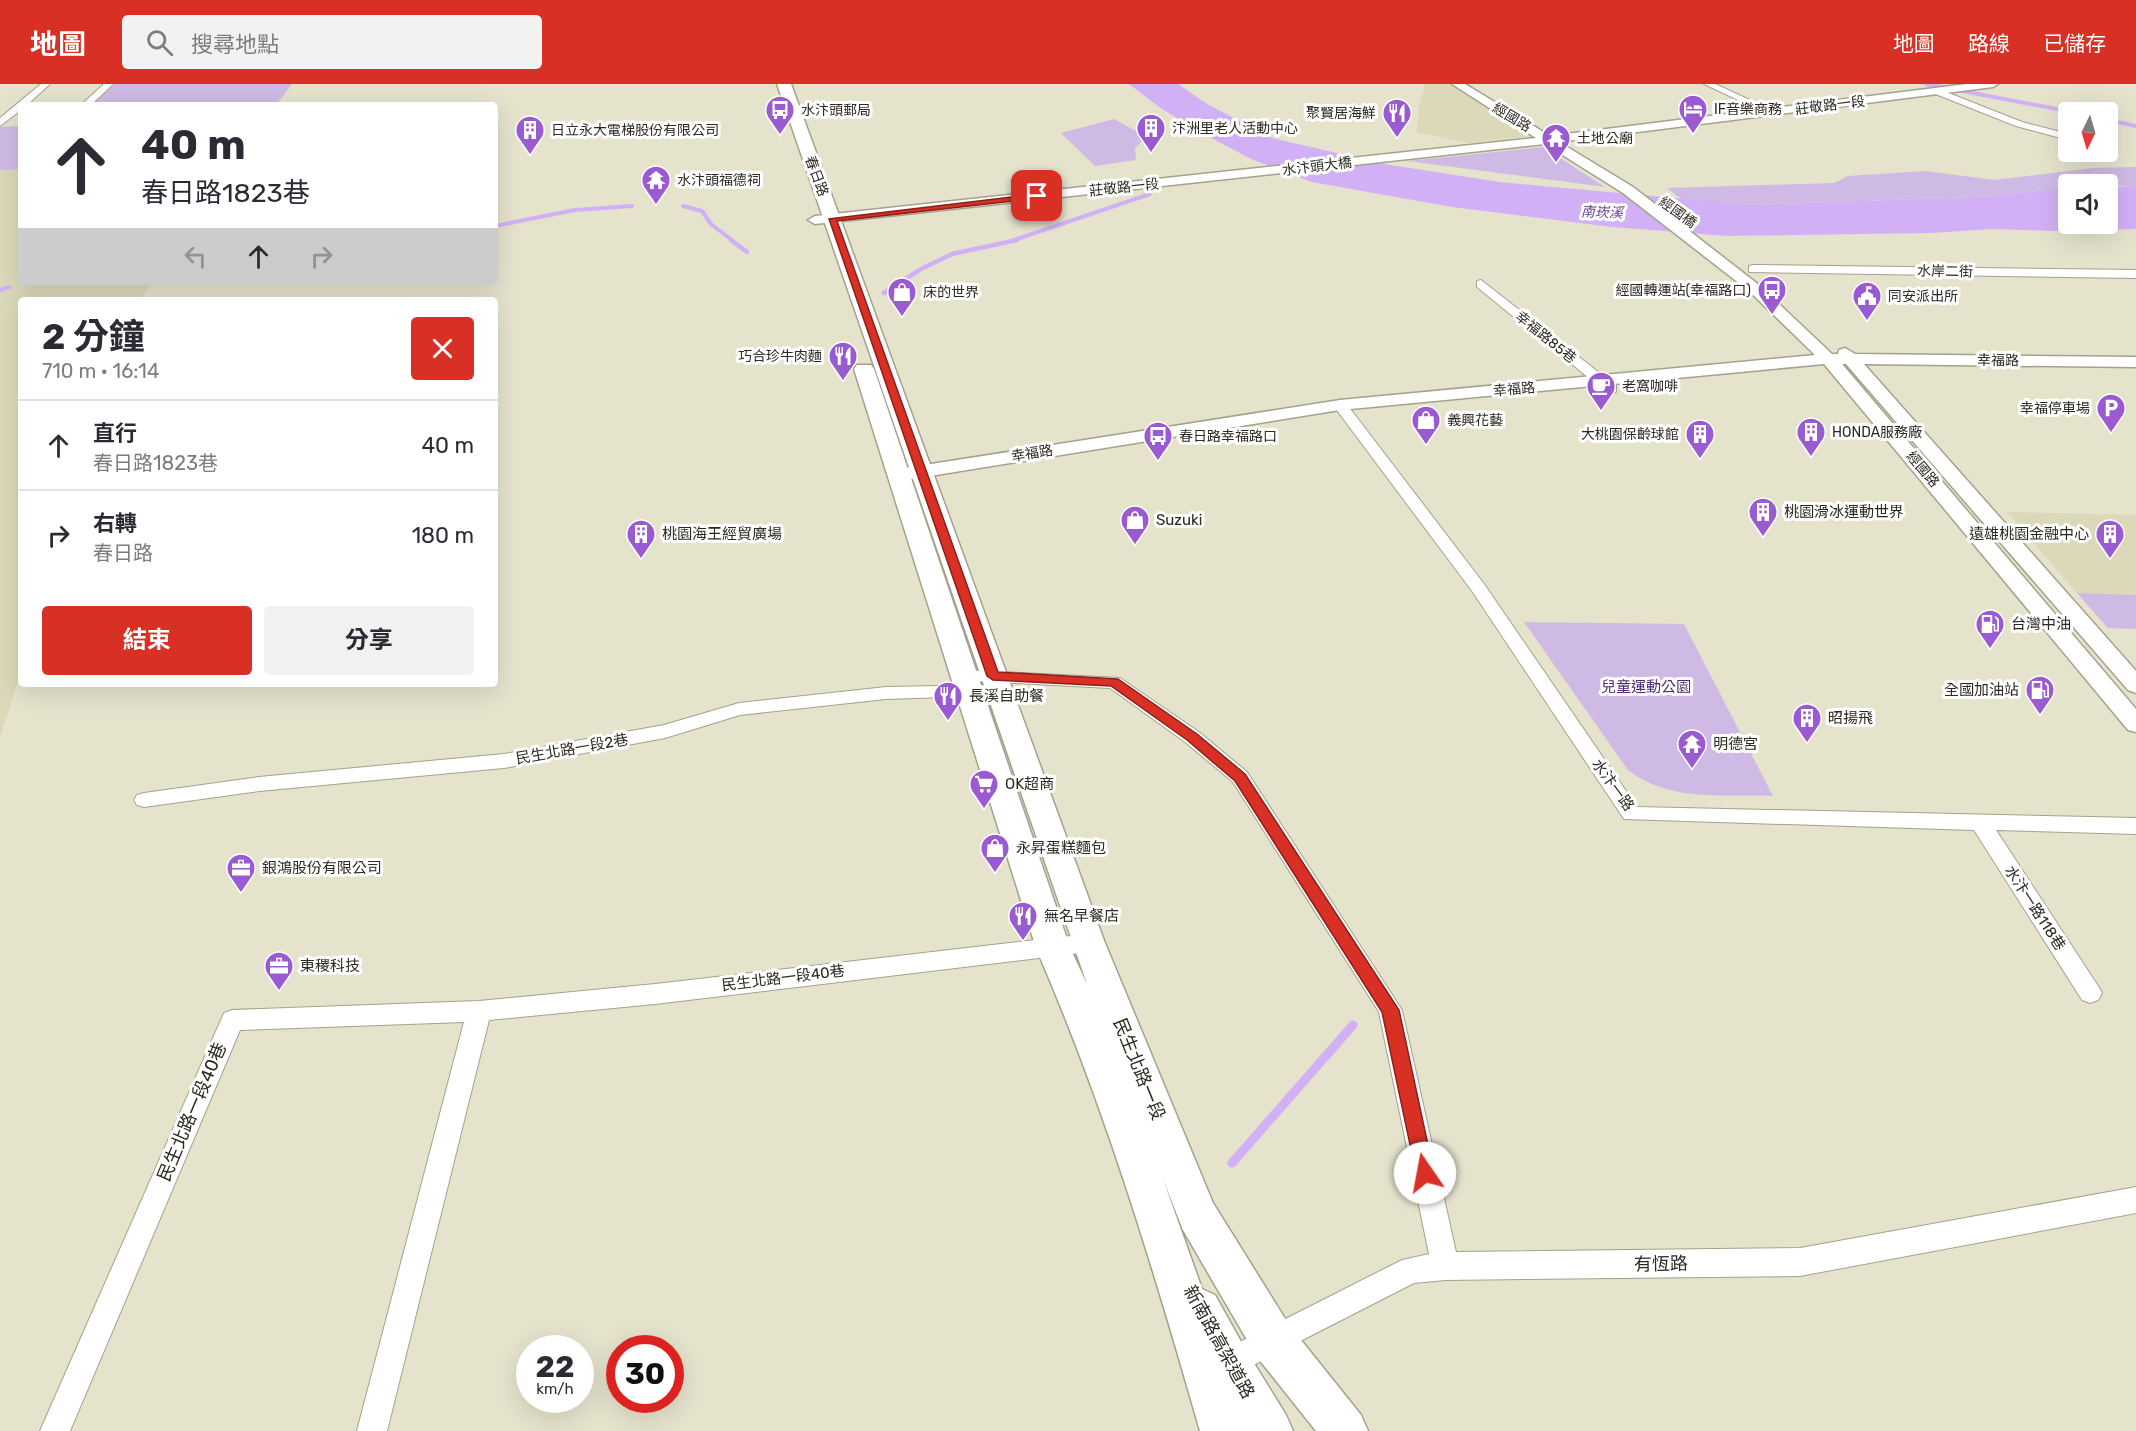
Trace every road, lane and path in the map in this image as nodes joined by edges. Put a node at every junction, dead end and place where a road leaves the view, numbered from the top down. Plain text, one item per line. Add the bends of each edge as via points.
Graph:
1 (46, 84) edge
2 (109, 84) edge
3 (769, 84) edge
4 (783, 84) edge
5 (1458, 84) edge
6 (1475, 84) edge
7 (1708, 84) edge
8 (1994, 84) edge
9 (1940, 91) junction
10 (25, 102) edge
11 (89, 102) edge
12 (18, 108) edge
13 (1771, 112) junction
14 (0, 123) edge
15 (2058, 134) edge
16 (1565, 138) junction
17 (1549, 140) junction
18 (1380, 158) joint
19 (1254, 173) joint
20 (1644, 188) joint
21 (1628, 190) joint
22 (824, 220) junction
23 (1689, 236) joint
24 (1753, 269) junction
25 (2136, 274) edge
26 (1481, 284) dead end
27 (1814, 324) dead end
28 (1843, 359) junction
29 (2136, 362) edge
30 (2136, 371) edge
31 (1605, 385) junction
32 (1344, 411) junction
33 (910, 477) junction
34 (980, 683) junction
35 (2136, 685) edge
36 (2136, 724) edge
37 (144, 800) dead end
38 (1980, 823) junction
39 (2136, 826) edge
40 (1070, 946) junction
41 (2090, 993) dead end
42 (479, 1011) junction
43 (2136, 1200) edge
44 (1169, 1251) joint
45 (1445, 1266) junction
46 (1273, 1341) junction
47 (1217, 1369) junction
48 (55, 1431) edge
49 (372, 1431) edge
50 (1223, 1431) edge
51 (1270, 1431) edge
52 (1345, 1431) edge

1 - 10 street
2 - 11 street
3 - 22 main road, 春日路
4 - 22 main road, 春日路
5 - 17 street, 經國路
6 - 16 street, 經國路
7 - 13 street
8 - 9 street, 莊敬路一段
9 - 13 street, 莊敬路一段
9 - 15 street via 2019,124
12 - 14 street
13 - 16 street, 莊敬路一段
16 - 17 street, 莊敬路一段
16 - 20 street, 經國路
17 - 18 street, 莊敬路一段
17 - 21 street, 經國路
18 - 19 street, 水汴頭大橋
19 - 22 street, 莊敬路一段
20 - 24 street, 經國橋
21 - 23 street, 經國橋
22 - 33 main road, 春日路
23 - 28 street, 經國路
24 - 25 street, 水岸二街
24 - 27 street
26 - 31 street, 幸福路85巷
28 - 29 street, 幸福路
28 - 30 street, 幸福路
28 - 31 street, 幸福路
28 - 35 street, 經國路
28 - 36 street, 經國路
31 - 32 street, 幸福路
32 - 33 street, 幸福路
32 - 38 street, 水汴一路 via 1478,588 1631,814
33 - 34 main road, 春日路
34 - 37 street, 民生北路一段2巷 via 739,709 624,740 504,761 260,784
34 - 40 main road, 民生北路一段
34 - 45 street, 民生北路一段2巷 via 1114,682 1192,737 1240,777 1390,1010
38 - 39 street, 水汴一路
38 - 41 street, 水汴一路118巷
40 - 42 street, 民生北路一段40巷
40 - 44 main road, 民生北路一段 via 1086,1022
40 - 46 main road, 民生北路一段 via 1198,1216
42 - 48 street, 民生北路一段40巷 via 232,1020
42 - 49 street
43 - 45 street, 有恆路 via 1800,1262
44 - 47 main road, 新南路高架道路
45 - 46 street, 有恆路 via 1412,1270
46 - 47 street, 有恆路
46 - 52 main road, 民生北路一段
47 - 50 main road
47 - 51 main road, 新南路高架道路

